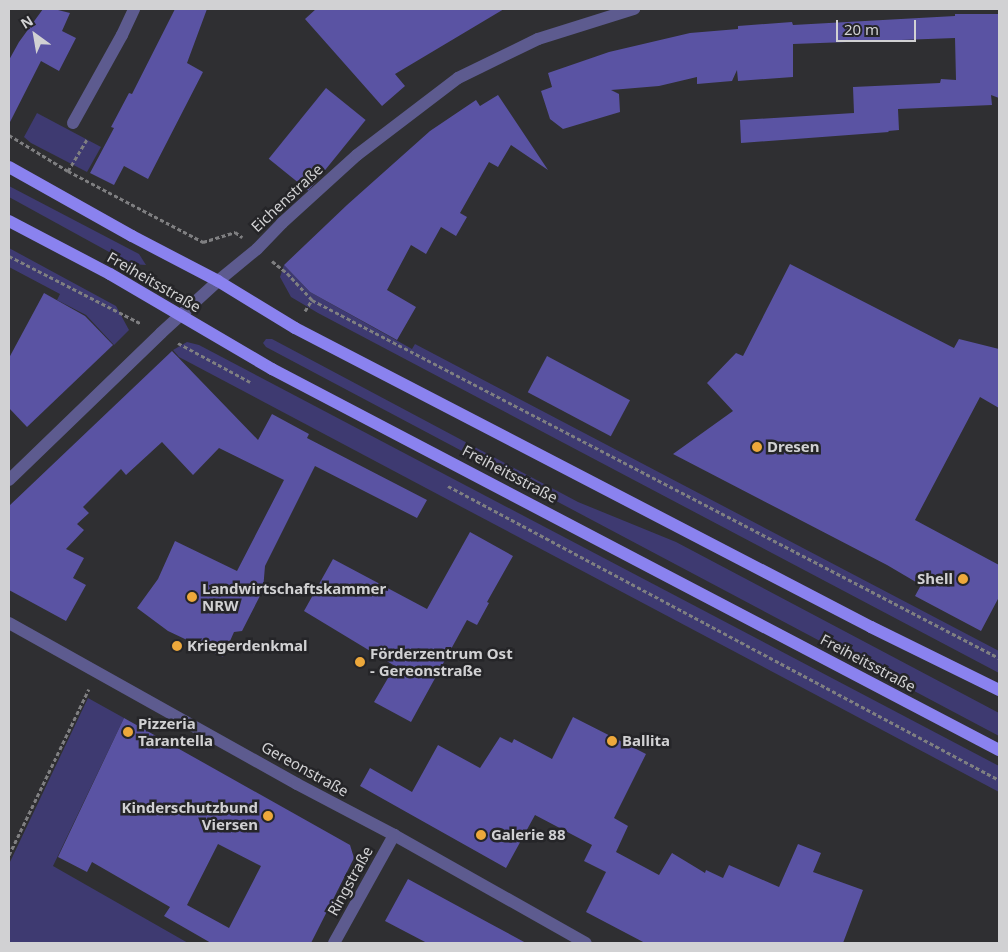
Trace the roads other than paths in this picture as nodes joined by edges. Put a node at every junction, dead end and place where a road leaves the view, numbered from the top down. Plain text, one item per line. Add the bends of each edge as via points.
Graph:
1 (134, 9) edge
2 (634, 9) edge
3 (74, 122) dead end
4 (9, 167) edge
5 (9, 221) edge
6 (218, 281) junction
7 (181, 316) junction
8 (9, 480) edge
9 (9, 623) edge
10 (999, 690) edge
11 (999, 750) edge
12 (394, 835) junction
13 (334, 943) edge
14 (586, 943) edge

1 - 3 street
2 - 6 street, Eichenstraße via 538,39 458,78 357,155
4 - 6 main road, Freiheitsstraße
5 - 7 main road, Freiheitsstraße
6 - 7 street, Eichenstraße
6 - 10 main road, Freiheitsstraße via 295,328
7 - 8 street, Eichenstraße
7 - 11 main road, Freiheitsstraße via 272,369
9 - 12 street, Gereonstraße
12 - 13 street, Ringstraße
12 - 14 street, Gereonstraße

